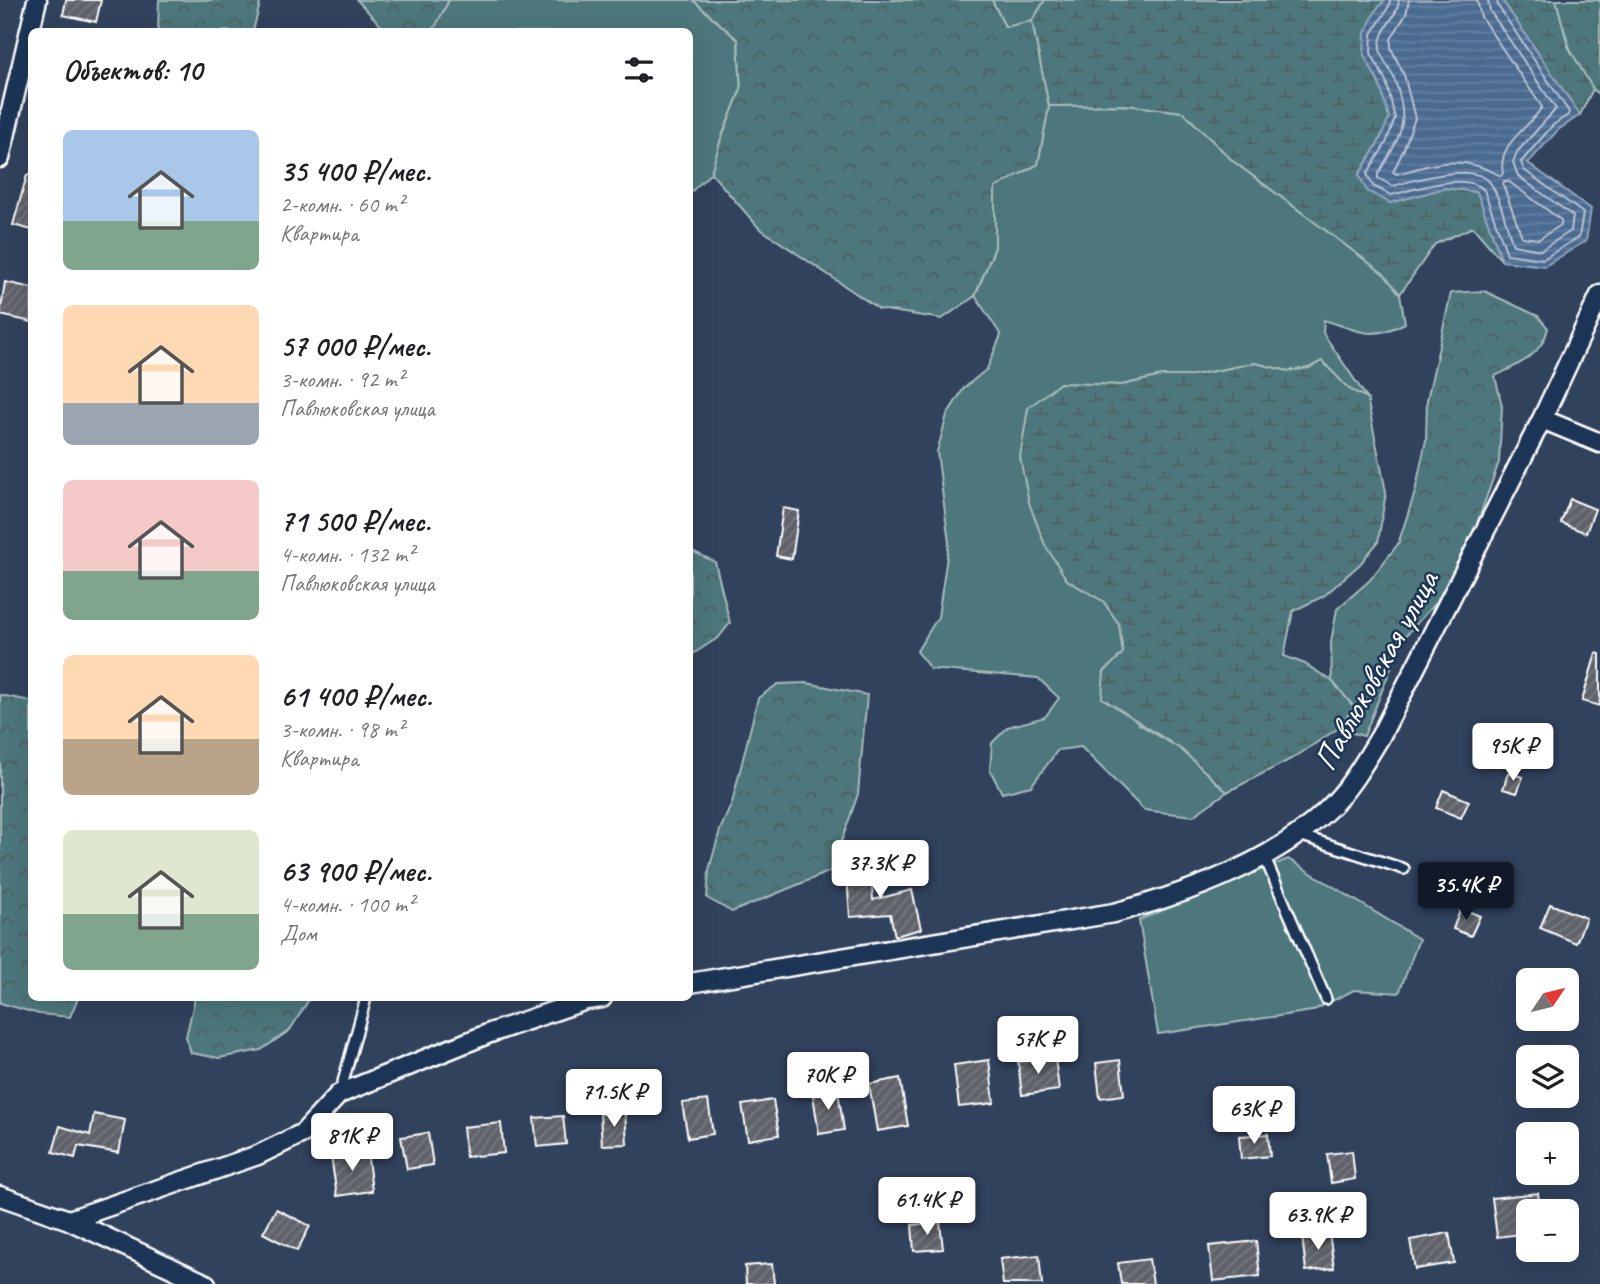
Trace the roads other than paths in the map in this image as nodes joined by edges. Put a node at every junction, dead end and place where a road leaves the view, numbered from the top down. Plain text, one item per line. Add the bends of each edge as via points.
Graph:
1 (37, 0) edge
2 (30, 28) edge
3 (28, 38) edge
4 (0, 158) edge
5 (1600, 295) edge
6 (1542, 419) junction
7 (1600, 443) edge
8 (1297, 834) junction
9 (1264, 856) junction
10 (1404, 869) dead end
11 (693, 983) edge
12 (1326, 999) dead end
13 (365, 1001) edge
14 (583, 1001) edge
15 (339, 1094) junction
16 (0, 1196) edge
17 (69, 1220) junction
18 (206, 1284) edge

1 - 2 street
3 - 4 street
5 - 6 street, Павлюковская улица
6 - 7 street
6 - 8 street, Павлюковская улица via 1380,737 1328,810
8 - 9 street, Павлюковская улица
8 - 10 lane
9 - 11 street, Павлюковская улица via 1196,886 1114,913
9 - 12 lane
13 - 15 lane
14 - 15 street via 489,1033
15 - 17 street via 303,1133 275,1147
16 - 17 street
17 - 18 street

